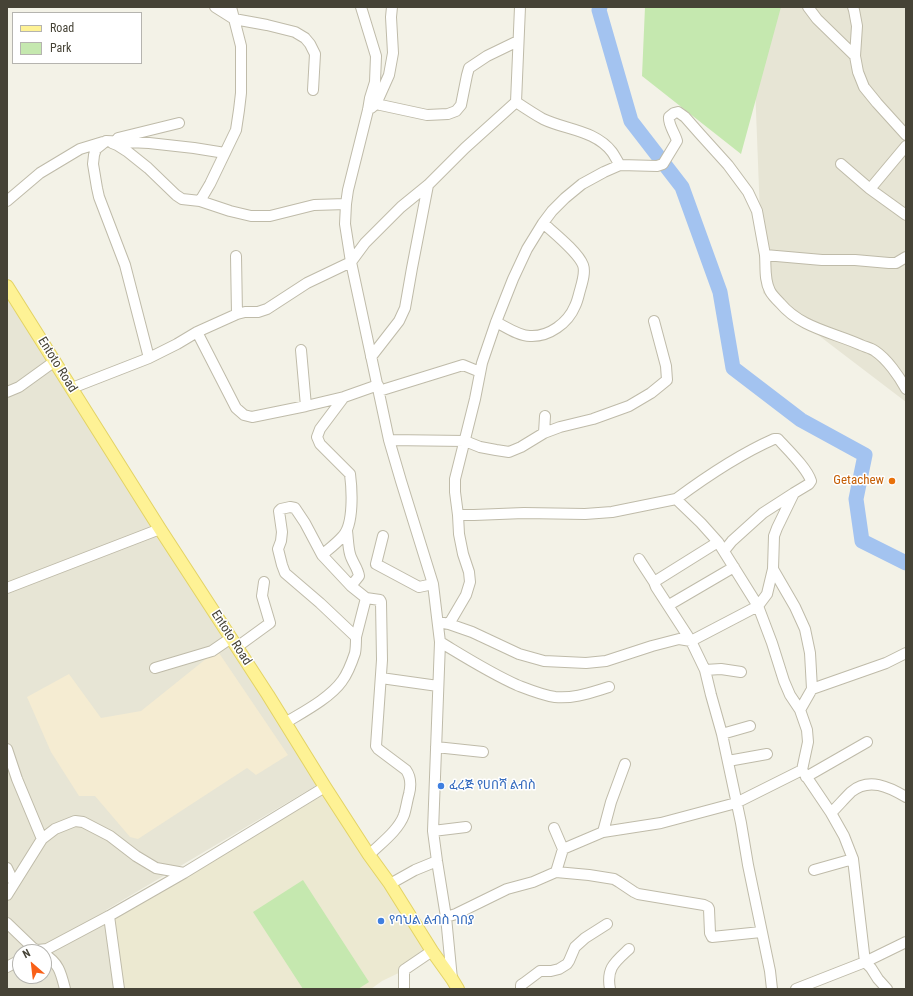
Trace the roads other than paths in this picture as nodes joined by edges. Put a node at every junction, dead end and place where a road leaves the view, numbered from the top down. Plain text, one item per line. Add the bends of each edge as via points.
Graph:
1 (215, 7) edge
2 (231, 7) edge
3 (361, 7) edge
4 (392, 7) edge
5 (520, 7) edge
6 (808, 7) edge
7 (856, 8) edge
8 (234, 19) junction
9 (518, 41) junction
10 (855, 56) junction
11 (313, 90) dead end
12 (516, 102) junction
13 (372, 107) junction
14 (179, 123) dead end
15 (906, 135) edge
16 (106, 141) junction
17 (906, 146) edge
18 (225, 153) junction
19 (841, 164) dead end
20 (620, 165) junction
21 (428, 185) junction
22 (870, 189) junction
23 (200, 200) junction
24 (7, 201) edge
25 (346, 204) junction
26 (906, 215) edge
27 (543, 223) junction
28 (765, 254) junction
29 (236, 256) dead end
30 (906, 257) edge
31 (351, 262) junction
32 (7, 286) edge
33 (237, 314) junction
34 (654, 321) dead end
35 (496, 322) junction
36 (197, 332) junction
37 (301, 350) dead end
38 (371, 357) junction
39 (149, 358) junction
40 (55, 361) junction
41 (480, 372) junction
42 (72, 388) junction
43 (378, 388) junction
44 (906, 389) edge
45 (7, 392) edge
46 (344, 396) junction
47 (306, 406) junction
48 (545, 416) dead end
49 (544, 433) junction
50 (389, 440) junction
51 (465, 441) junction
52 (794, 493) junction
53 (676, 499) junction
54 (458, 515) junction
55 (160, 529) junction
56 (347, 531) junction
57 (383, 536) dead end
58 (718, 542) junction
59 (724, 551) junction
60 (322, 555) junction
61 (639, 559) dead end
62 (734, 567) junction
63 (773, 570) junction
64 (264, 582) dead end
65 (654, 582) junction
66 (433, 584) junction
67 (351, 586) junction
68 (7, 588) edge
69 (366, 598) junction
70 (669, 605) junction
71 (758, 606) junction
72 (438, 622) junction
73 (449, 624) junction
74 (356, 637) junction
75 (692, 641) junction
76 (440, 642) junction
77 (234, 643) junction
78 (906, 653) edge
79 (155, 668) dead end
80 (705, 670) junction
81 (742, 672) dead end
82 (381, 678) junction
83 (438, 686) junction
84 (609, 687) dead end
85 (812, 689) junction
86 (800, 710) junction
87 (285, 723) junction
88 (750, 726) dead end
89 (722, 734) junction
90 (867, 742) dead end
91 (436, 748) junction
92 (7, 749) edge
93 (483, 752) dead end
94 (767, 754) dead end
95 (728, 761) junction
96 (625, 764) dead end
97 (804, 773) junction
98 (325, 787) junction
99 (906, 797) edge
100 (736, 803) junction
101 (831, 813) junction
102 (466, 827) dead end
103 (554, 828) dead end
104 (433, 830) junction
105 (603, 832) junction
106 (42, 839) junction
107 (563, 849) junction
108 (369, 855) junction
109 (853, 859) junction
110 (437, 861) junction
111 (7, 868) edge
112 (814, 870) dead end
113 (556, 872) junction
114 (184, 873) junction
115 (14, 883) junction
116 (390, 884) junction
117 (7, 895) edge
118 (109, 916) junction
119 (446, 917) junction
120 (7, 923) edge
121 (607, 924) dead end
122 (761, 932) junction
123 (906, 942) edge
124 (30, 944) edge
125 (52, 946) edge
126 (629, 949) dead end
127 (432, 951) junction
128 (52, 959) edge
129 (865, 962) junction
130 (455, 984) edge
131 (65, 989) edge
132 (119, 989) edge
133 (404, 989) edge
134 (521, 989) edge
135 (610, 989) edge
136 (772, 989) edge
137 (796, 989) edge
138 (888, 989) edge

1 - 8 street
2 - 8 street
3 - 13 street via 376,56 375,82 370,98
4 - 13 street via 393,53 389,75
5 - 9 street
6 - 10 street
7 - 10 street
8 - 11 street via 295,32 305,38 315,54
8 - 18 street via 241,46 241,93 236,130
9 - 12 street
9 - 13 street via 469,68 461,105 456,111 428,115
10 - 15 street via 864,87
12 - 20 street via 542,118 590,135 602,142
12 - 21 street
13 - 25 street
14 - 16 street
16 - 18 street via 149,142
16 - 23 street via 128,152 182,199
16 - 24 street via 80,150 40,173
16 - 39 street via 96,149 94,155 97,188 125,265
17 - 22 street
18 - 23 street
19 - 22 street
20 - 27 street via 582,184 552,210
20 - 28 street via 663,164 677,141 669,117 678,112 728,165 748,192 757,211
21 - 31 street via 366,243
21 - 38 street via 405,308 399,321
22 - 26 street
23 - 25 street via 230,212 251,216 270,216 314,205
25 - 31 street via 345,224
27 - 35 street via 515,273
27 - 35 street via 577,254 583,264 576,305 563,323 551,332 539,336 523,335
28 - 30 street via 791,258 889,263
28 - 44 street via 766,281 770,292 784,308 819,330 875,351 890,365
29 - 33 street
31 - 33 street via 308,283 267,309
31 - 38 street
32 - 40 main road, Entoto Road
33 - 36 street
34 - 49 street via 666,366 667,380 629,406
35 - 41 street
36 - 39 street
36 - 47 street via 236,408 244,415 252,417
37 - 47 street
38 - 43 street
39 - 42 street
40 - 42 main road, Entoto Road
40 - 45 street via 19,387
41 - 43 street via 464,365
41 - 51 street
42 - 55 main road, Entoto Road
43 - 46 street
43 - 50 street
46 - 47 street
46 - 56 street via 317,437 320,444 350,474 352,508
48 - 49 street
49 - 51 street via 510,452 480,447
50 - 51 street
50 - 66 street
51 - 54 street via 455,479
52 - 53 street via 809,484 809,477 795,457 778,439 774,439 725,465
52 - 59 street via 763,513
52 - 63 street via 776,528
53 - 54 street via 592,514
53 - 58 street
54 - 73 street via 459,534 470,582 466,595
55 - 68 street
55 - 77 main road, Entoto Road
56 - 60 street
56 - 67 street via 350,555 359,576
57 - 66 street via 376,564 419,587
58 - 59 street
58 - 65 street
59 - 62 street
60 - 67 street
60 - 74 street via 295,508 279,511 282,532 278,549 286,573
61 - 65 street
62 - 70 street
62 - 71 street
63 - 71 street via 767,594
63 - 85 street via 795,607 804,629 810,653
64 - 77 street via 262,596 270,623
65 - 70 street
66 - 72 street
67 - 69 street
69 - 74 street
69 - 82 street via 382,602
70 - 75 street
71 - 75 street
71 - 86 street via 784,681
72 - 73 street
72 - 76 street
73 - 75 street via 519,654 544,661 606,661 679,639
74 - 87 street via 355,652 342,681 317,703
75 - 80 street
76 - 83 street
76 - 84 street via 505,680 537,693 556,697 576,696
77 - 79 street
77 - 87 main road, Entoto Road
78 - 85 street via 886,663
80 - 81 street
80 - 89 street
82 - 83 street
82 - 108 street via 376,746 406,770 410,778 410,790 404,816 396,828
83 - 91 street
85 - 86 street
86 - 97 street via 808,742
87 - 98 main road, Entoto Road
88 - 89 street
89 - 95 street
90 - 97 street
91 - 93 street
91 - 104 street
92 - 106 street
94 - 95 street
95 - 100 street
96 - 105 street
97 - 100 street
97 - 101 street
98 - 108 main road, Entoto Road
98 - 114 street
99 - 101 street via 882,785 869,784 852,792
100 - 105 street via 661,823
100 - 122 street
101 - 109 street
102 - 104 street
103 - 107 street
104 - 110 street
105 - 107 street
106 - 114 street via 67,824 83,822 110,836 156,868
106 - 115 street
107 - 113 street
108 - 116 main road, Entoto Road
109 - 112 street
109 - 129 street
110 - 116 street
110 - 119 street
111 - 115 street
113 - 119 street via 534,882 507,889
113 - 122 street via 614,879 638,894 708,907 712,937
114 - 118 street
115 - 117 street
116 - 127 main road, Entoto Road
118 - 125 street
118 - 132 street
119 - 130 street
120 - 124 street
121 - 134 street via 575,947 569,962 559,969 540,970 521,985
122 - 136 street
123 - 129 street
126 - 135 street via 614,962 609,975
127 - 130 main road, Entoto Road
127 - 133 street via 404,970
128 - 131 street
129 - 137 street
129 - 138 street

